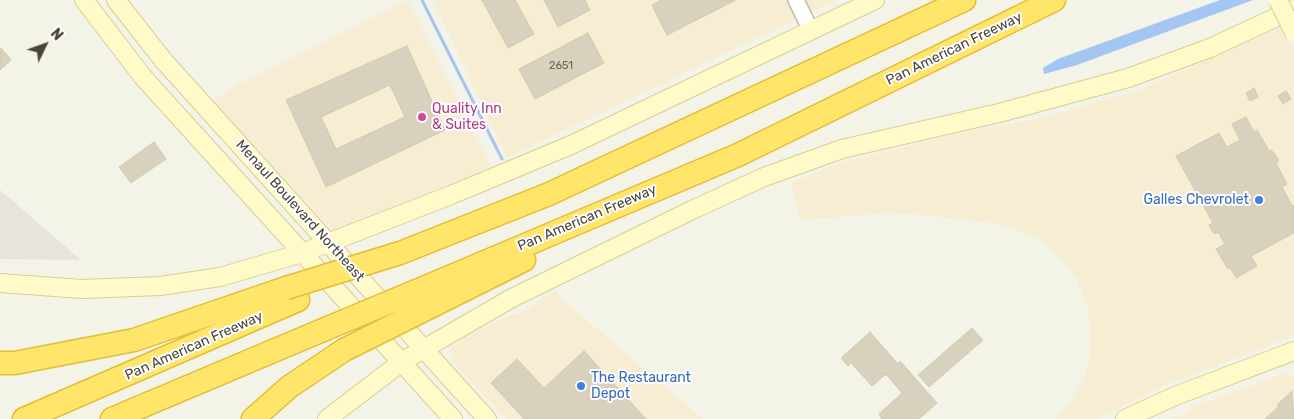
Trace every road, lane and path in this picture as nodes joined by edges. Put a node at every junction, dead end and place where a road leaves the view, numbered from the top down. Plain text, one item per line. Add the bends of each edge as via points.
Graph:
1 (84, 0) edge
2 (116, 0) edge
3 (796, 0) edge
4 (875, 0) edge
5 (964, 0) edge
6 (1054, 0) edge
7 (1278, 0) edge
8 (1294, 9) edge
9 (810, 31) junction
10 (1294, 32) edge
11 (329, 243) junction
12 (302, 253) junction
13 (0, 283) edge
14 (292, 294) junction
15 (431, 295) junction
16 (424, 348) junction
17 (1294, 351) edge
18 (403, 361) junction
19 (0, 363) edge
20 (289, 387) junction
21 (24, 419) edge
22 (112, 419) edge
23 (253, 419) edge
24 (259, 419) edge
25 (327, 419) edge
26 (454, 419) edge
27 (487, 419) edge
28 (1125, 419) edge

1 - 12 main road, Menaul Boulevard Northeast via 143,77
2 - 11 main road, Menaul Boulevard Northeast via 163,60
3 - 9 street
4 - 9 main road
5 - 14 highway, bridge via 549,194
6 - 15 highway, Pan American Freeway via 738,155
7 - 10 main road, bridge
8 - 16 main road via 1210,48 1128,78 842,150 764,177 558,275
9 - 11 main road via 571,145
11 - 12 main road
11 - 16 main road, Menaul Boulevard Northeast
12 - 13 main road via 220,276 160,286 82,289
12 - 18 main road, Menaul Boulevard Northeast
14 - 19 highway via 134,340 15,363
14 - 21 highway, Pan American Freeway
15 - 20 highway, bridge
15 - 22 highway, Pan American Freeway, bridge via 323,330
16 - 18 main road
16 - 27 main road, Menaul Boulevard Northeast
17 - 28 main road
18 - 25 main road
18 - 26 main road, Menaul Boulevard Northeast
20 - 23 highway
20 - 24 highway

